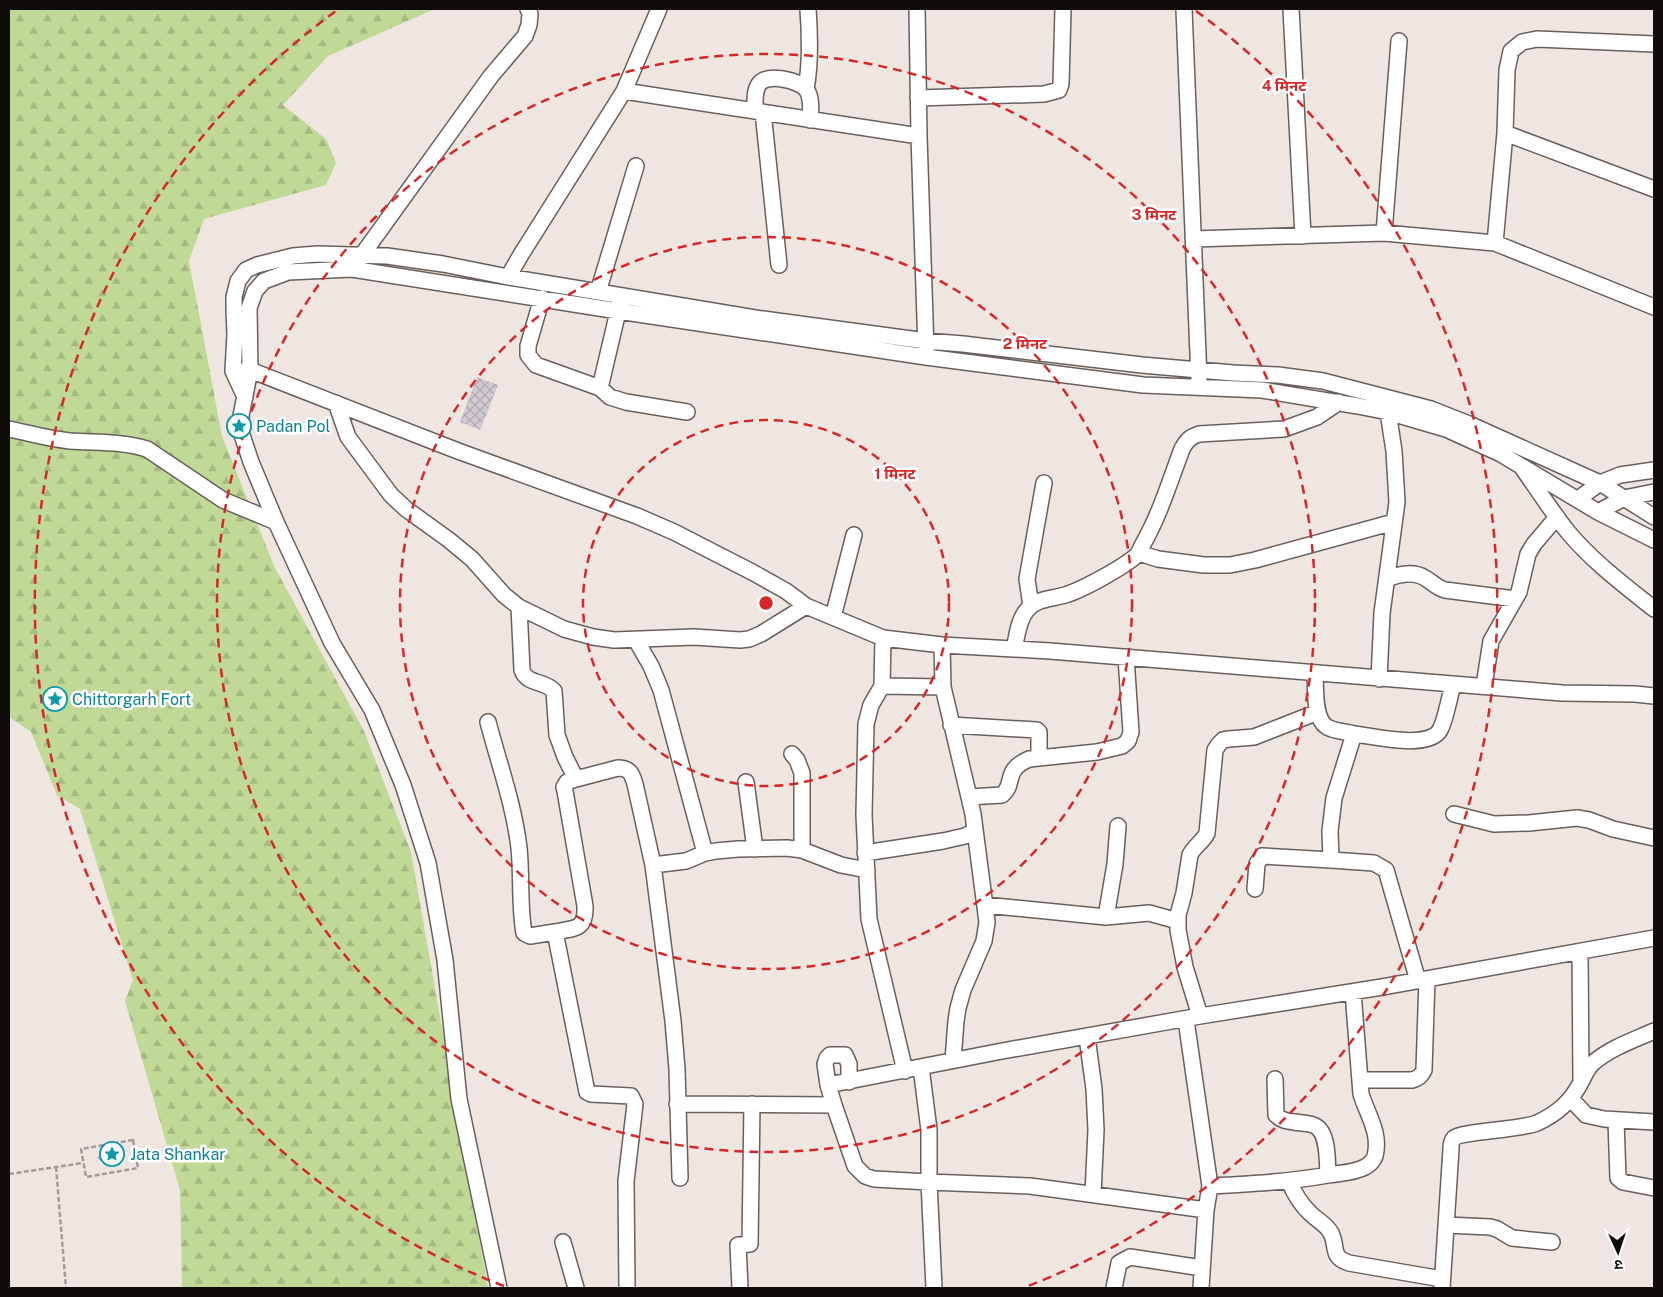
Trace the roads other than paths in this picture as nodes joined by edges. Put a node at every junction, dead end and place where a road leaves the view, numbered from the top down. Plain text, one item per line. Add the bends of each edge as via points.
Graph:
1 (528, 9) edge
2 (659, 9) edge
3 (808, 9) edge
4 (917, 9) edge
5 (1062, 9) edge
6 (1184, 9) edge
7 (1291, 9) edge
8 (1399, 41) dead end
9 (1654, 44) edge
10 (806, 89) junction
11 (624, 91) junction
12 (918, 98) junction
13 (759, 112) junction
14 (810, 120) junction
15 (1505, 133) junction
16 (919, 136) junction
17 (636, 166) dead end
18 (1654, 189) edge
19 (1384, 233) junction
20 (1303, 236) junction
21 (1193, 240) junction
22 (1495, 243) junction
23 (362, 255) junction
24 (779, 265) dead end
25 (352, 269) junction
26 (508, 277) junction
27 (598, 292) junction
28 (542, 298) junction
29 (620, 304) junction
30 (1654, 307) edge
31 (926, 349) junction
32 (1043, 354) junction
33 (1199, 369) junction
34 (250, 370) junction
35 (233, 371) junction
36 (1039, 371) junction
37 (600, 388) junction
38 (1199, 388) junction
39 (245, 397) junction
40 (1339, 402) junction
41 (336, 403) junction
42 (687, 412) dead end
43 (1388, 412) junction
44 (9, 429) edge
45 (1520, 464) junction
46 (1654, 470) edge
47 (1044, 483) dead end
48 (1600, 483) junction
49 (1654, 492) edge
50 (1624, 498) junction
51 (1578, 500) junction
52 (1598, 512) junction
53 (1557, 517) junction
54 (1654, 518) edge
55 (276, 522) junction
56 (1394, 522) junction
57 (854, 535) dead end
58 (1654, 540) edge
59 (1139, 553) junction
60 (1387, 579) junction
61 (1515, 599) junction
62 (806, 606) junction
63 (1031, 606) junction
64 (520, 607) junction
65 (1654, 609) edge
66 (833, 617) junction
67 (883, 638) junction
68 (636, 640) junction
69 (942, 645) junction
70 (1014, 649) junction
71 (1126, 657) junction
72 (1315, 672) junction
73 (1379, 679) junction
74 (1453, 685) junction
75 (882, 686) junction
76 (1484, 686) junction
77 (943, 687) junction
78 (1654, 696) edge
79 (1318, 712) junction
80 (488, 722) dead end
81 (952, 725) junction
82 (1354, 734) junction
83 (792, 754) dead end
84 (1039, 757) junction
85 (576, 779) junction
86 (746, 782) dead end
87 (969, 797) junction
88 (1454, 814) dead end
89 (1118, 826) dead end
90 (975, 831) junction
91 (1654, 838) edge
92 (755, 849) junction
93 (802, 850) junction
94 (705, 853) junction
95 (865, 853) junction
96 (1331, 860) junction
97 (653, 865) junction
98 (867, 870) junction
99 (1254, 889) dead end
100 (985, 905) junction
101 (1106, 917) junction
102 (1178, 921) junction
103 (555, 932) junction
104 (1654, 938) edge
105 (1580, 952) junction
106 (1423, 980) junction
107 (1353, 992) junction
108 (1193, 1018) junction
109 (1654, 1030) edge
110 (1087, 1037) junction
111 (953, 1060) junction
112 (921, 1068) junction
113 (905, 1071) junction
114 (1275, 1079) dead end
115 (1360, 1080) junction
116 (848, 1082) junction
117 (1581, 1082) junction
118 (828, 1085) junction
119 (1571, 1099) junction
120 (677, 1104) junction
121 (752, 1104) junction
122 (834, 1106) junction
123 (1616, 1120) junction
124 (1654, 1122) edge
125 (1328, 1175) junction
126 (680, 1178) dead end
127 (1289, 1181) junction
128 (928, 1182) junction
129 (1210, 1186) junction
130 (1654, 1188) edge
131 (1093, 1194) junction
132 (1206, 1210) junction
133 (1446, 1225) junction
134 (563, 1242) dead end
135 (1552, 1242) dead end
136 (1202, 1268) junction
137 (1442, 1284) edge
138 (499, 1288) edge
139 (576, 1288) edge
140 (626, 1288) edge
141 (740, 1288) edge
142 (934, 1288) edge
143 (1114, 1288) edge
144 (1201, 1288) edge

1 - 23 street via 529,26 525,36 491,76
2 - 11 street
3 - 10 street via 810,52
4 - 12 street
5 - 12 street via 1059,90 1044,94
6 - 21 street
7 - 20 street
8 - 19 street
9 - 15 street via 1537,39 1522,42 1511,51 1507,70
10 - 13 street via 776,78 766,79 759,84 756,94
10 - 14 street via 811,105
11 - 13 street
11 - 26 street
12 - 16 street
13 - 14 street
13 - 24 street
14 - 16 street
15 - 18 street
15 - 22 street
16 - 31 street
17 - 27 street
19 - 20 street
19 - 22 street
20 - 21 street
21 - 33 street
22 - 30 street
23 - 25 street
23 - 26 street via 417,260
23 - 35 street via 293,256 246,270 238,281 234,297
25 - 28 street
25 - 34 street via 288,272 264,281 254,291 249,308
26 - 27 street
27 - 29 street
28 - 29 street
28 - 37 street via 528,355 536,365
29 - 31 street via 755,318
29 - 37 street
31 - 32 street via 963,344
31 - 36 street
32 - 33 street
32 - 36 street
33 - 38 street
33 - 48 street via 1322,381 1431,409
34 - 35 street
34 - 39 street
34 - 41 street
35 - 39 street
36 - 38 street via 1142,385
37 - 42 street via 610,397 626,402
38 - 40 street via 1262,390
39 - 55 street via 239,426 250,462
40 - 43 street
40 - 59 street via 1317,417 1284,429 1191,437 1182,449 1154,524
41 - 62 street via 637,516 771,582
41 - 64 street via 348,437 392,495 465,553 504,595
43 - 45 street via 1446,429
43 - 56 street via 1397,502
44 - 55 street via 68,441 130,444 147,449 223,500
45 - 51 street
45 - 53 street
46 - 48 street via 1620,475
47 - 63 street via 1027,579
48 - 50 street
48 - 51 street
49 - 50 street
50 - 52 street
50 - 54 street
51 - 52 street
52 - 58 street
53 - 61 street via 1528,554
53 - 65 street via 1585,550
55 - 138 street via 332,643 372,710 403,786 428,862 444,960 460,1099
56 - 59 street via 1230,565 1158,559
56 - 60 street
57 - 66 street
59 - 63 street via 1078,590 1039,600
60 - 61 street via 1417,574 1440,589
60 - 73 street
61 - 76 street via 1488,649
62 - 66 street
62 - 68 street via 749,638
63 - 70 street via 1021,622
64 - 68 street via 564,630 614,640
64 - 85 street via 522,670 530,681 546,684 554,691 557,735
66 - 67 street
67 - 69 street
67 - 75 street
68 - 94 street via 661,690
69 - 70 street
69 - 77 street
70 - 71 street
71 - 72 street
71 - 84 street via 1131,732 1128,741 1122,746 1096,752
72 - 73 street
72 - 79 street
73 - 74 street
74 - 76 street
74 - 82 street via 1435,736 1414,741
75 - 77 street
75 - 95 street via 871,705 866,724
76 - 78 street
77 - 81 street
79 - 82 street via 1327,727
79 - 102 street via 1254,737 1229,739 1219,744 1215,750 1207,833 1190,855
80 - 103 street via 516,828 524,932 530,936
81 - 84 street via 1037,730
81 - 87 street
82 - 96 street via 1334,798
83 - 93 street via 802,773
84 - 87 street via 1019,763 1002,795
85 - 97 street via 618,768 628,770 635,784
85 - 103 street via 567,782 564,791 585,915 579,927
86 - 92 street
87 - 90 street
88 - 91 street via 1494,824 1577,818
89 - 101 street
90 - 95 street via 944,841
90 - 100 street
92 - 93 street
92 - 94 street
93 - 98 street via 841,865
94 - 97 street via 686,861
95 - 98 street
96 - 99 street via 1262,856 1257,864
96 - 106 street via 1374,863 1386,870
97 - 120 street via 674,1021
98 - 113 street via 869,918
100 - 101 street
100 - 111 street via 986,932 958,1008
101 - 102 street via 1149,913
102 - 108 street
103 - 140 street via 586,1092 631,1096 634,1104 626,1181
104 - 105 street
105 - 106 street
105 - 117 street
106 - 107 street
106 - 115 street via 1422,1075 1412,1080
107 - 108 street
107 - 115 street
108 - 110 street
108 - 129 street
109 - 117 street via 1605,1054 1592,1064
110 - 111 street
110 - 131 street via 1096,1122
111 - 112 street
112 - 113 street
112 - 128 street via 928,1130
113 - 116 street
114 - 125 street via 1276,1114 1280,1119 1315,1125 1321,1130 1325,1137
115 - 125 street via 1365,1108 1376,1134 1375,1156 1372,1162 1354,1171
116 - 118 street
116 - 118 street via 849,1064 845,1055 830,1055 825,1064
117 - 119 street
118 - 122 street
119 - 123 street via 1586,1115
119 - 133 street via 1535,1124 1464,1133 1455,1137 1451,1149
120 - 121 street
120 - 126 street
121 - 122 street
121 - 141 street via 750,1244 738,1245
122 - 128 street via 860,1172 874,1179
123 - 124 street
123 - 130 street via 1618,1178 1623,1182
125 - 127 street
127 - 129 street
127 - 137 street via 1300,1202 1326,1225 1340,1260
128 - 131 street via 1030,1186
128 - 142 street
129 - 132 street
131 - 132 street
132 - 136 street
133 - 135 street via 1490,1227 1512,1238
133 - 137 street
134 - 139 street
136 - 143 street via 1130,1257 1119,1263
136 - 144 street

